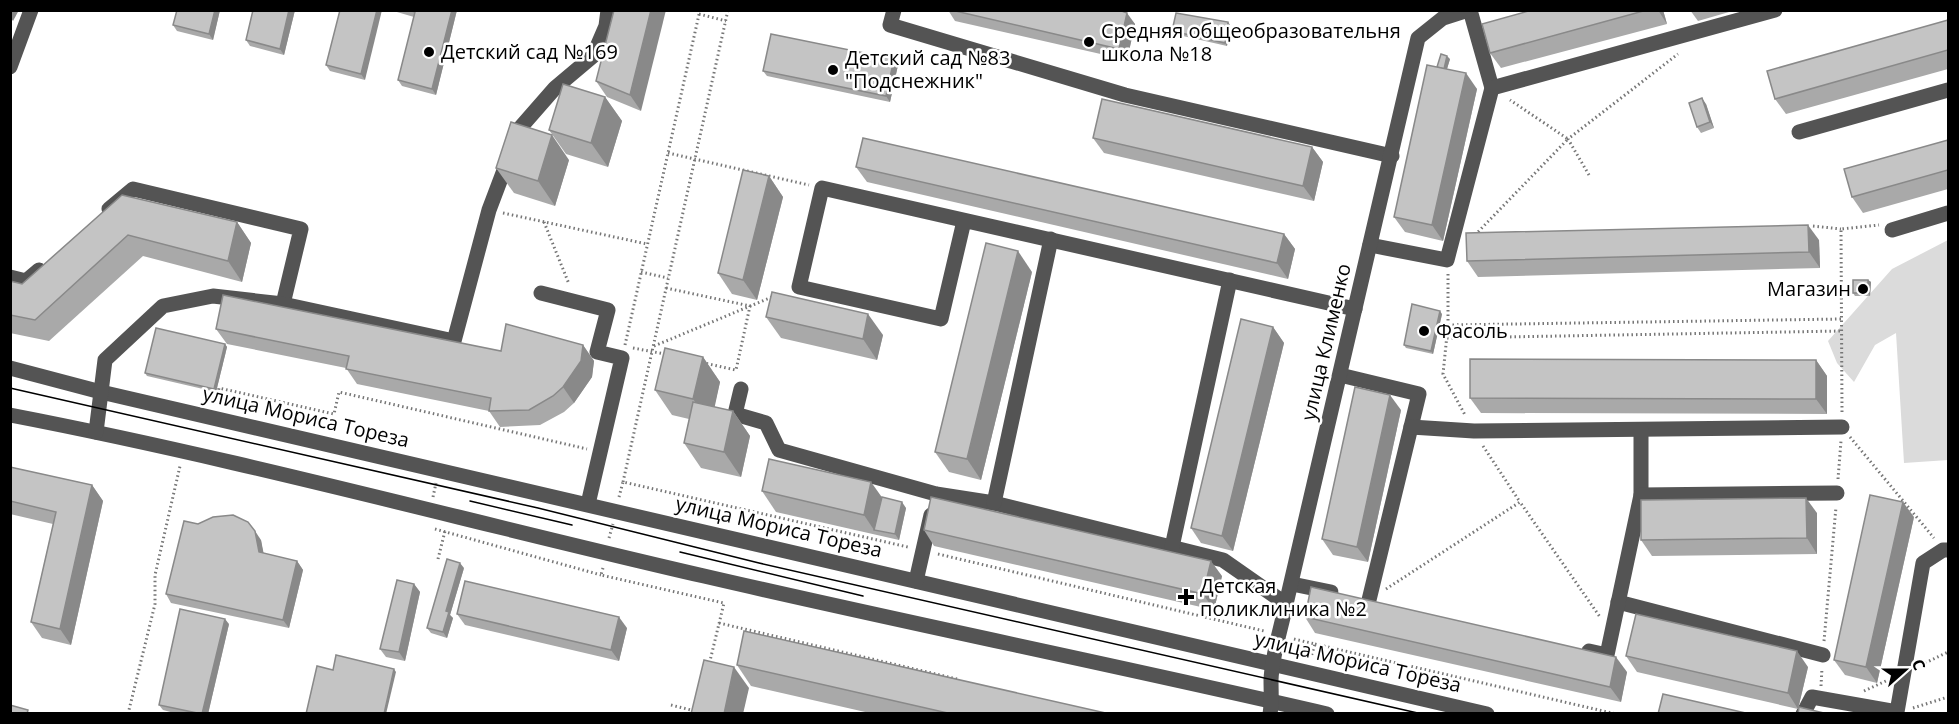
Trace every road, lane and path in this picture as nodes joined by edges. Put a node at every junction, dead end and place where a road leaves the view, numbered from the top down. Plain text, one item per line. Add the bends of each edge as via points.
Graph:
1 (31, 10) edge
2 (608, 10) edge
3 (728, 10) edge
4 (894, 10) edge
5 (1469, 10) edge
6 (1775, 10) edge
7 (699, 12) edge
8 (1444, 13) edge
9 (726, 21) junction
10 (1685, 49) dead end
11 (10, 68) edge
12 (1492, 88) junction
13 (1948, 90) edge
14 (1799, 132) dead end
15 (1568, 139) junction
16 (668, 153) junction
17 (1392, 156) junction
18 (695, 159) junction
19 (1589, 175) dead end
20 (822, 188) junction
21 (489, 210) junction
22 (1948, 213) edge
23 (97, 219) edge
24 (964, 221) junction
25 (544, 222) junction
26 (1813, 226) dead end
27 (1841, 229) junction
28 (1892, 230) joint
29 (1474, 236) joint
30 (1454, 237) junction
31 (1051, 239) junction
32 (648, 244) junction
33 (1370, 245) junction
34 (53, 258) edge
35 (1448, 260) junction
36 (641, 272) junction
37 (10, 277) edge
38 (668, 278) junction
39 (1230, 280) junction
40 (799, 287) junction
41 (666, 288) junction
42 (542, 293) dead end
43 (576, 302) junction
44 (283, 304) junction
45 (750, 306) junction
46 (1355, 309) junction
47 (1841, 319) junction
48 (1448, 325) junction
49 (1842, 331) junction
50 (1447, 338) junction
51 (653, 346) junction
52 (623, 352) junction
53 (652, 352) junction
54 (673, 356) edge
55 (694, 361) edge
56 (10, 368) edge
57 (1340, 375) junction
58 (741, 389) dead end
59 (101, 392) junction
60 (10, 415) edge
61 (1411, 427) junction
62 (1842, 427) junction
63 (1641, 429) junction
64 (1474, 431) junction
65 (96, 432) junction
66 (440, 470) junction
67 (623, 482) dead end
68 (1837, 493) junction
69 (936, 494) junction
70 (1641, 495) junction
71 (1520, 502) junction
72 (994, 503) junction
73 (588, 504) junction
74 (430, 510) junction
75 (445, 531) dead end
76 (1172, 547) junction
77 (1946, 550) edge
78 (438, 559) dead end
79 (916, 581) junction
80 (1292, 584) junction
81 (1364, 599) junction
82 (1618, 602) junction
83 (724, 603) dead end
84 (1286, 604) junction
85 (719, 623) junction
86 (1612, 634) junction
87 (1314, 644) dead end
88 (1573, 647) edge
89 (1823, 656) junction
90 (1273, 664) junction
91 (709, 667) edge
92 (964, 681) edge
93 (1948, 697) edge
94 (1820, 698) junction
95 (671, 705) dead end
96 (1271, 707) edge
97 (698, 713) edge
98 (1900, 713) edge
99 (1327, 714) edge
100 (1487, 714) edge
101 (1616, 714) edge
102 (1803, 714) edge

1 - 11 street
2 - 21 street via 606,26 593,56 555,88 520,128
3 - 9 path
4 - 17 street via 890,25 1125,95
5 - 8 street, улица Клименко
5 - 12 street
6 - 12 street
7 - 9 path
7 - 16 path
8 - 17 street, улица Клименко via 1418,38
9 - 18 path
10 - 15 path
12 - 15 path
12 - 30 street
13 - 14 street
15 - 19 path
15 - 29 path
16 - 18 path
16 - 32 path
17 - 33 street, улица Клименко
18 - 20 path
18 - 38 path
20 - 24 street
20 - 40 street
21 - 25 path
21 - 44 street via 454,341
22 - 28 street
23 - 44 street via 133,189 301,230
24 - 31 street
24 - 40 street via 941,319
25 - 32 path
25 - 43 path
26 - 27 path
27 - 28 path via 1880,225
27 - 47 path
29 - 30 street
30 - 35 street
31 - 39 street
31 - 72 street
32 - 36 path
33 - 35 street
33 - 46 street, улица Клименко
34 - 37 street via 26,281
35 - 48 path
36 - 38 path
36 - 52 path
38 - 41 path
39 - 46 street
39 - 76 street
40 - 45 path
41 - 45 path
41 - 51 path
42 - 43 street
43 - 52 street via 608,310 597,352
44 - 59 street via 213,296 163,306 105,360
45 - 51 path
45 - 55 path via 736,370
46 - 57 street, улица Клименко
47 - 48 path
47 - 49 path
48 - 50 path
49 - 50 path
49 - 62 path
50 - 64 path via 1443,374
51 - 53 path
52 - 53 path
52 - 73 street
53 - 54 path
53 - 67 path
56 - 59 street, улица Мориса Тореза
57 - 61 street via 1419,394
57 - 80 street, улица Клименко
58 - 69 street via 735,414 766,423 779,450
59 - 65 street
59 - 66 street, улица Мориса Тореза
60 - 65 street
61 - 64 street
61 - 81 street
62 - 63 street
62 - 68 path
62 - 77 path
63 - 64 street
63 - 70 street
64 - 71 path
65 - 74 street
66 - 73 street, улица Мориса Тореза
66 - 74 path
68 - 70 street
68 - 89 path
69 - 72 street
69 - 79 street
70 - 82 street
71 - 81 path
71 - 86 path
72 - 76 street
73 - 79 street, улица Мориса Тореза
74 - 96 street
75 - 78 path
76 - 84 street via 1223,561
77 - 98 street via 1923,563
79 - 90 street, улица Мориса Тореза
80 - 81 street
80 - 84 street, улица Клименко
82 - 86 street
82 - 89 street
83 - 85 path
84 - 90 street, улица Клименко
85 - 91 path
85 - 92 path
86 - 88 street via 1607,655
87 - 101 path
89 - 94 path
90 - 96 street, улица Клименко
90 - 100 street, улица Мориса Тореза
93 - 98 path
94 - 98 street
94 - 102 street via 1812,697
95 - 97 path
96 - 99 street

